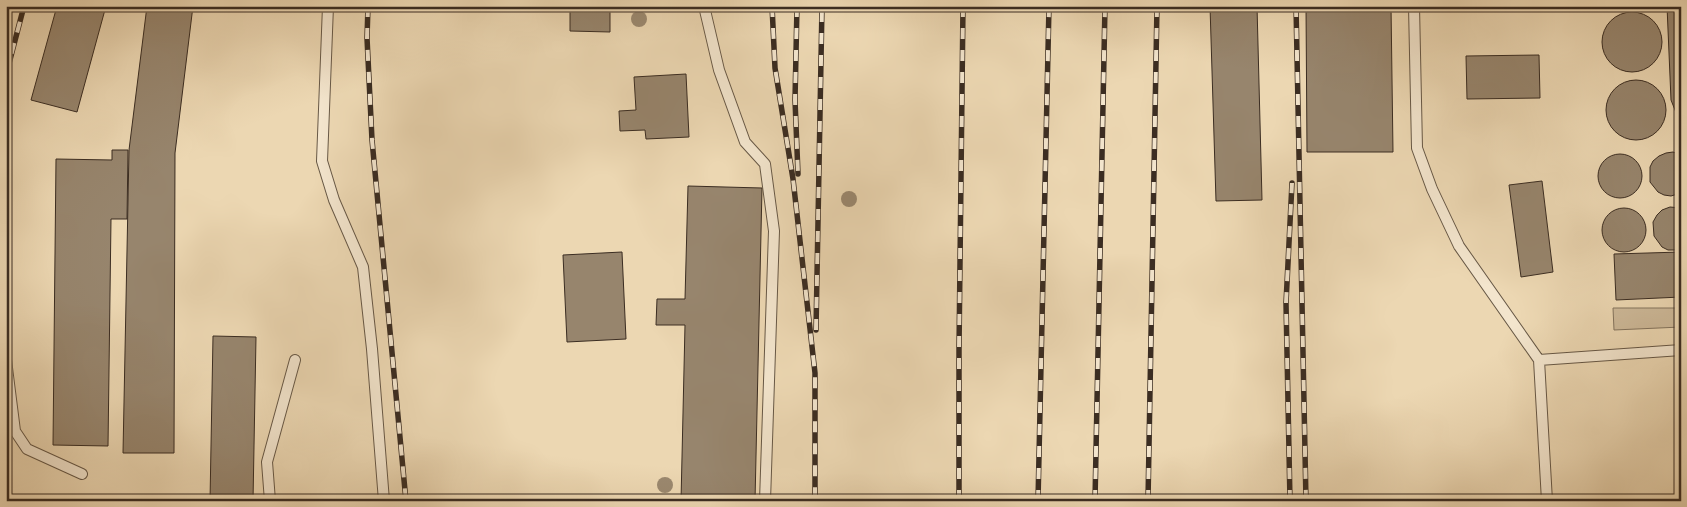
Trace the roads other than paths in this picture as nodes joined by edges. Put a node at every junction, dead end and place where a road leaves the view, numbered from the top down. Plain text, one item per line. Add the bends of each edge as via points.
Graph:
1 (328, 6) edge
2 (704, 6) edge
3 (1414, 6) edge
4 (1681, 350) edge
5 (6, 360) edge
6 (295, 360) dead end
7 (1539, 360) junction
8 (82, 474) dead end
9 (270, 501) edge
10 (384, 501) edge
11 (765, 501) edge
12 (1547, 501) edge

1 - 10 lane via 322,162 362,267
2 - 11 lane via 719,70 745,142 766,164 774,230
3 - 7 lane via 1417,148 1459,246
4 - 7 lane
5 - 8 lane via 15,431 27,449
6 - 9 lane via 267,462
7 - 12 lane

